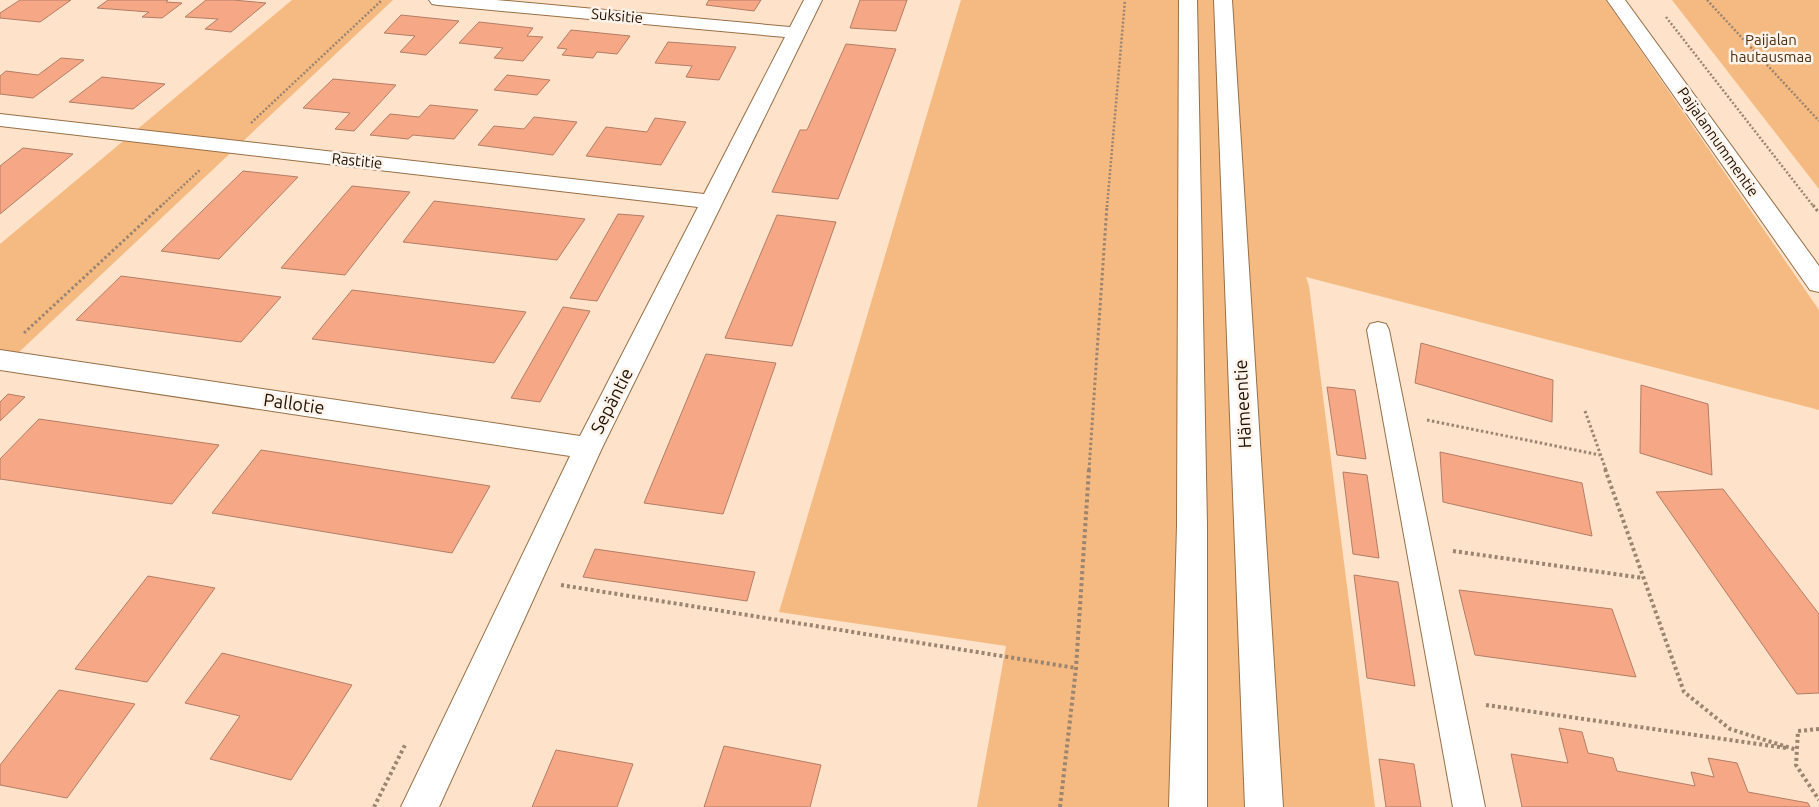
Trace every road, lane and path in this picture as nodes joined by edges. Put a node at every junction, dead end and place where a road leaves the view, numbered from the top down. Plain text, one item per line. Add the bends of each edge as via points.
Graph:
1 (382, 0) edge
2 (438, 0) edge
3 (813, 0) edge
4 (1125, 0) edge
5 (1188, 0) edge
6 (1223, 0) edge
7 (1616, 0) edge
8 (1707, 0) edge
9 (1664, 15) dead end
10 (796, 33) junction
11 (0, 120) edge
12 (1819, 121) edge
13 (227, 146) junction
14 (714, 202) junction
15 (1819, 213) edge
16 (1819, 284) edge
17 (1378, 330) dead end
18 (22, 336) dead end
19 (0, 360) edge
20 (1585, 411) dead end
21 (1394, 414) junction
22 (588, 448) junction
23 (1601, 455) junction
24 (1419, 546) junction
25 (1644, 578) junction
26 (527, 580) junction
27 (1076, 668) junction
28 (1449, 700) junction
29 (1819, 729) edge
30 (1797, 750) junction
31 (1819, 800) edge
32 (420, 807) edge
33 (1060, 807) edge
34 (1188, 807) edge
35 (1264, 807) edge
36 (1469, 807) edge

1 - 13 path
2 - 10 street, Suksitie
3 - 10 street, Sepäntie
4 - 27 path via 1101,280
5 - 34 street via 1192,526
6 - 35 street, Hämeentie
7 - 16 street, Paijalannummentie
8 - 12 path
9 - 15 path
10 - 14 street, Sepäntie
11 - 13 street, Rastitie
13 - 14 street, Rastitie
13 - 18 path
14 - 22 street, Sepäntie
17 - 21 lane
19 - 22 street, Pallotie
20 - 23 path
21 - 23 path
21 - 24 lane
22 - 26 street, Sepäntie
23 - 25 path
24 - 25 path
24 - 28 lane
25 - 30 path via 1684,692 1730,729
26 - 27 path
26 - 32 street, Sepäntie
27 - 33 path
28 - 30 path
28 - 36 lane
29 - 30 path via 1798,731
30 - 31 path via 1796,764

